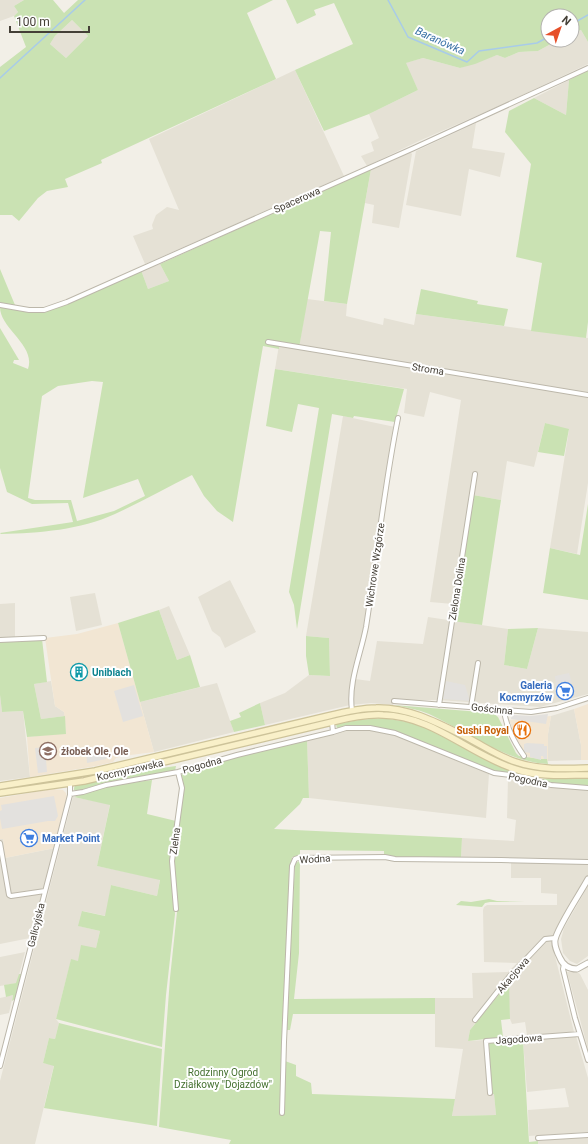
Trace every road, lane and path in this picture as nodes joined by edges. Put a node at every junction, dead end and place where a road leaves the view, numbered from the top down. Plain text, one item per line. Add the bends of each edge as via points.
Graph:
1 (588, 68) edge
2 (0, 305) edge
3 (268, 342) dead end
4 (588, 395) edge
5 (398, 418) dead end
6 (475, 474) dead end
7 (44, 638) dead end
8 (0, 640) edge
9 (478, 663) dead end
10 (588, 698) edge
11 (394, 701) dead end
12 (439, 704) junction
13 (471, 707) junction
14 (352, 710) junction
15 (504, 710) junction
16 (332, 722) junction
17 (333, 732) junction
18 (524, 756) dead end
19 (588, 768) edge
20 (178, 772) junction
21 (588, 775) edge
22 (70, 783) junction
23 (0, 786) edge
24 (588, 788) edge
25 (0, 793) edge
26 (70, 794) junction
27 (0, 843) edge
28 (588, 862) edge
29 (588, 879) edge
30 (45, 891) junction
31 (176, 909) dead end
32 (555, 938) junction
33 (588, 963) edge
34 (564, 964) junction
35 (475, 1020) dead end
36 (580, 1034) junction
37 (587, 1052) edge
38 (588, 1060) edge
39 (0, 1066) edge
40 (490, 1094) dead end
41 (282, 1113) dead end
42 (588, 1135) edge
43 (538, 1138) dead end

1 - 2 street, Spacerowa via 67,302 44,310
3 - 4 street, Stroma
5 - 14 street, Wichrowe Wzgórze via 365,630 352,681
6 - 12 street, Zielona Dolina
7 - 8 street
9 - 13 street
10 - 15 street, Gościnna via 542,711
11 - 12 street, Gościnna
12 - 13 street, Gościnna
13 - 15 street, Gościnna
14 - 19 main road, Kocmyrzowska via 396,709 439,723 516,762 550,768
14 - 23 main road, Kocmyrzowska via 95,771
15 - 18 street via 505,722
16 - 17 street
16 - 21 main road, Kocmyrzowska via 370,715 405,718 431,727 493,760 516,769 537,774
16 - 22 main road, Kocmyrzowska
17 - 20 street, Pogodna
17 - 24 street, Pogodna via 346,728 370,728 395,733 494,773 551,785
20 - 26 street, Pogodna
20 - 31 street, Zielna via 182,788 172,861
22 - 25 main road, Kocmyrzowska
22 - 26 street, Galicyjska
26 - 30 street, Galicyjska
27 - 30 street via 9,895
28 - 41 street, Wodna via 385,857 295,859 292,866
29 - 32 street
30 - 39 street, Galicyjska
32 - 34 street via 556,949
32 - 35 street, Akacjowa via 544,939 509,977
33 - 34 street via 577,969
34 - 36 street via 563,969
36 - 37 street
36 - 40 street, Jagodowa via 486,1041
37 - 38 street
42 - 43 street

